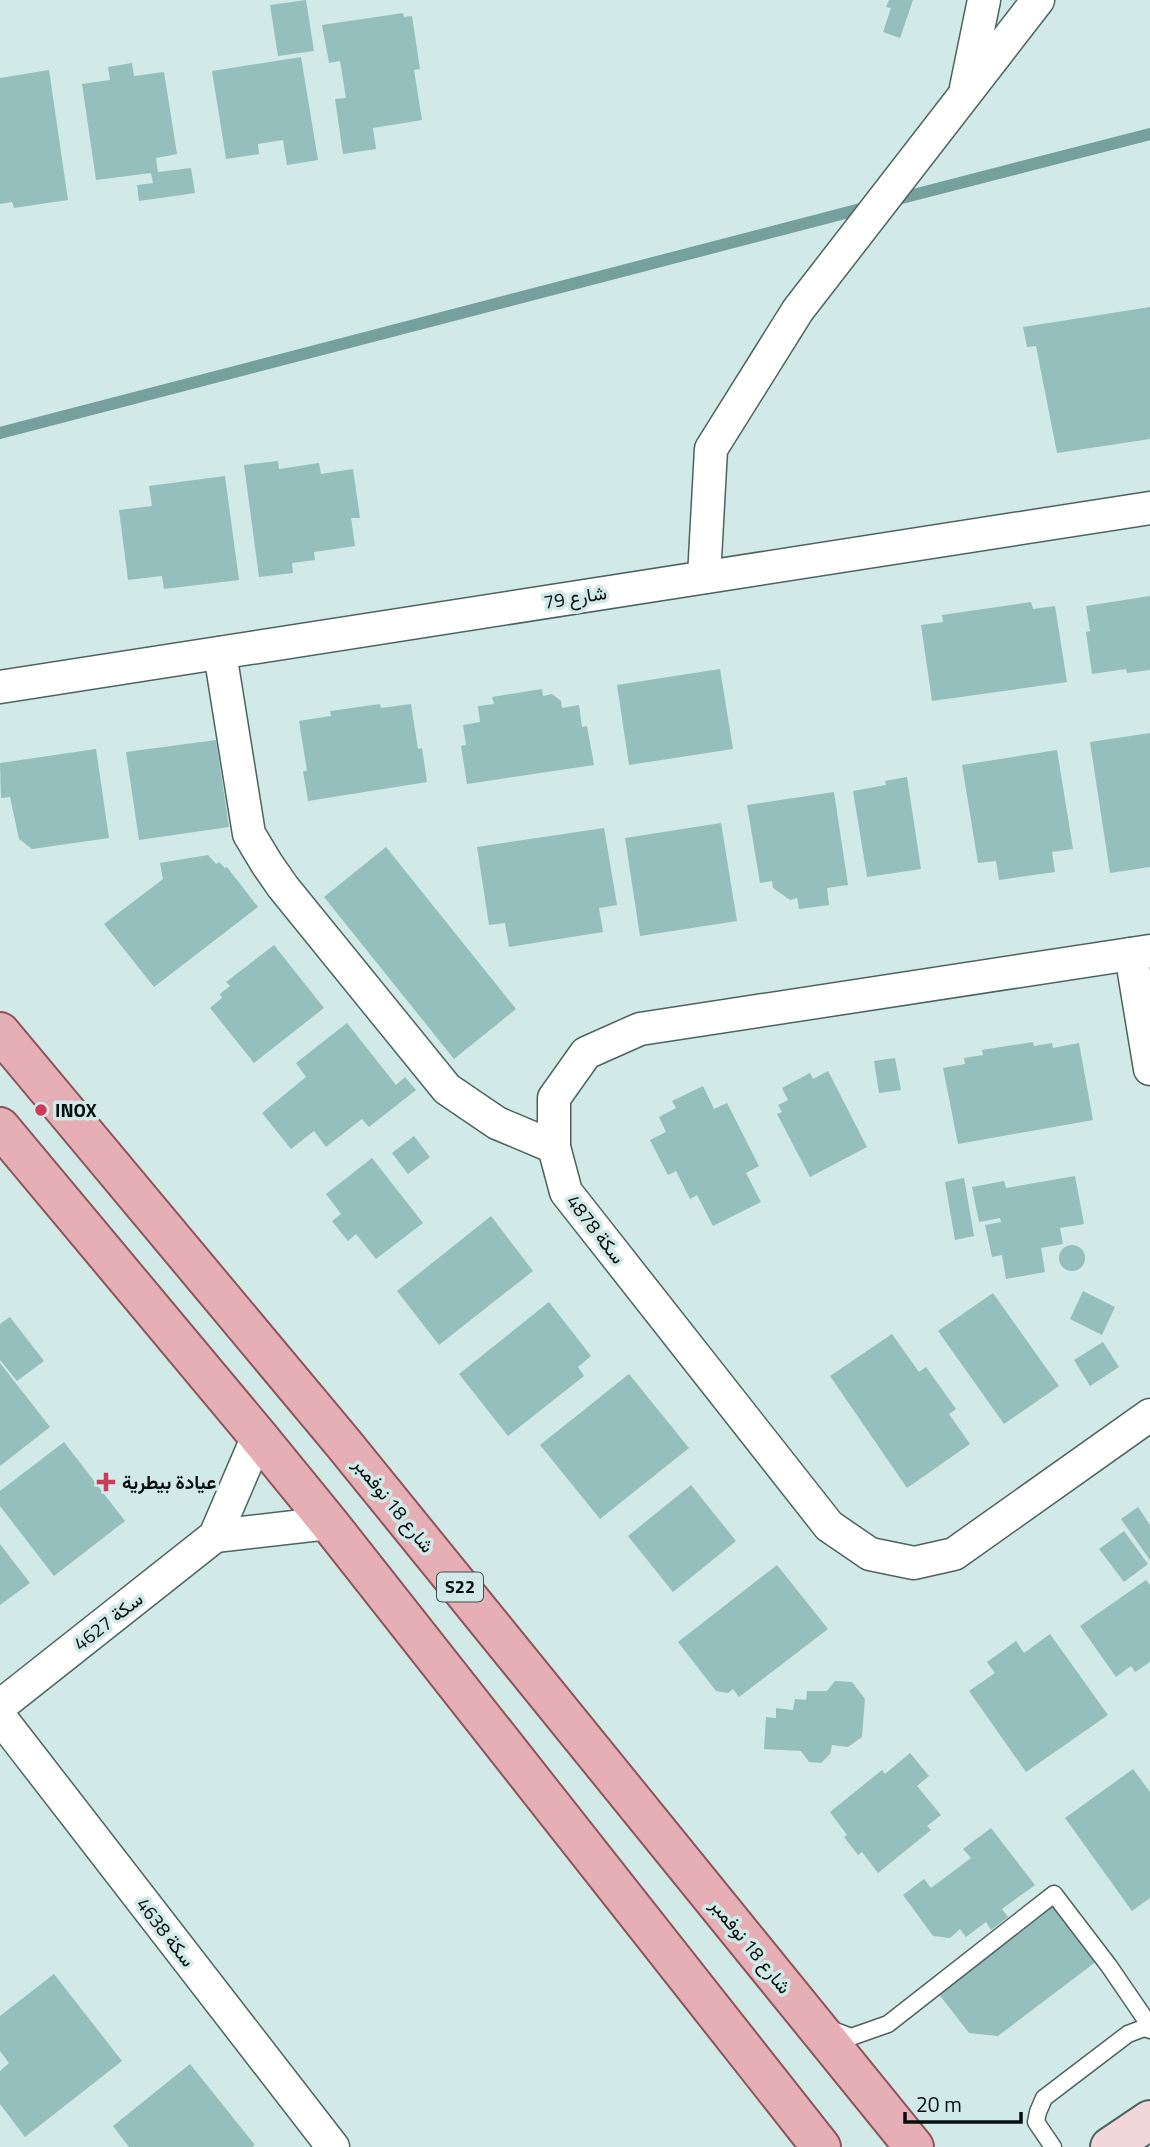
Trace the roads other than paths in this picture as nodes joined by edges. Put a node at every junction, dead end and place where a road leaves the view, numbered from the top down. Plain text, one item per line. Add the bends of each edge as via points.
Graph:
1 (984, 0) edge
2 (1038, 0) edge
3 (965, 97) junction
4 (1150, 508) edge
5 (704, 577) junction
6 (220, 653) junction
7 (0, 687) edge
8 (1140, 952) edge
9 (0, 1032) edge
10 (1150, 1069) edge
11 (0, 1127) edge
12 (554, 1147) junction
13 (1150, 1415) edge
14 (258, 1436) junction
15 (329, 1523) junction
16 (215, 1536) junction
17 (0, 1706) edge
18 (0, 1717) edge
19 (814, 2023) junction
20 (1150, 2028) edge
21 (873, 2096) junction
22 (1150, 2120) edge
23 (333, 2147) edge
24 (821, 2147) edge
25 (914, 2147) edge
26 (922, 2147) edge
27 (1053, 2147) edge
28 (1110, 2147) edge

1 - 3 street
2 - 3 street
3 - 5 street via 798,310 711,449
4 - 5 street, 79 شارع
5 - 6 street, 79 شارع
6 - 7 street, 79 شارع
6 - 12 street via 249,834 267,864 447,1089 497,1123
8 - 10 street, سكة 4878
8 - 12 street, سكة 4878 via 640,1029 586,1053 554,1098
9 - 19 main road, شارع 18 نوفمبر / S22 via 344,1443
11 - 14 main road
12 - 13 street, سكة 4878 via 566,1192 829,1526 870,1554 914,1563 954,1554
14 - 15 main road
14 - 16 street, سكة 4627
15 - 16 street
15 - 24 main road
16 - 17 street, سكة 4627
18 - 23 street, سكة 4638
19 - 20 lane via 851,2037 888,2024 1054,1895
19 - 21 main road, شارع 18 نوفمبر / S22
20 - 27 lane via 1128,2034 1044,2098 1036,2122
21 - 25 main road, شارع 18 نوفمبر / S22
21 - 26 street
22 - 28 street

